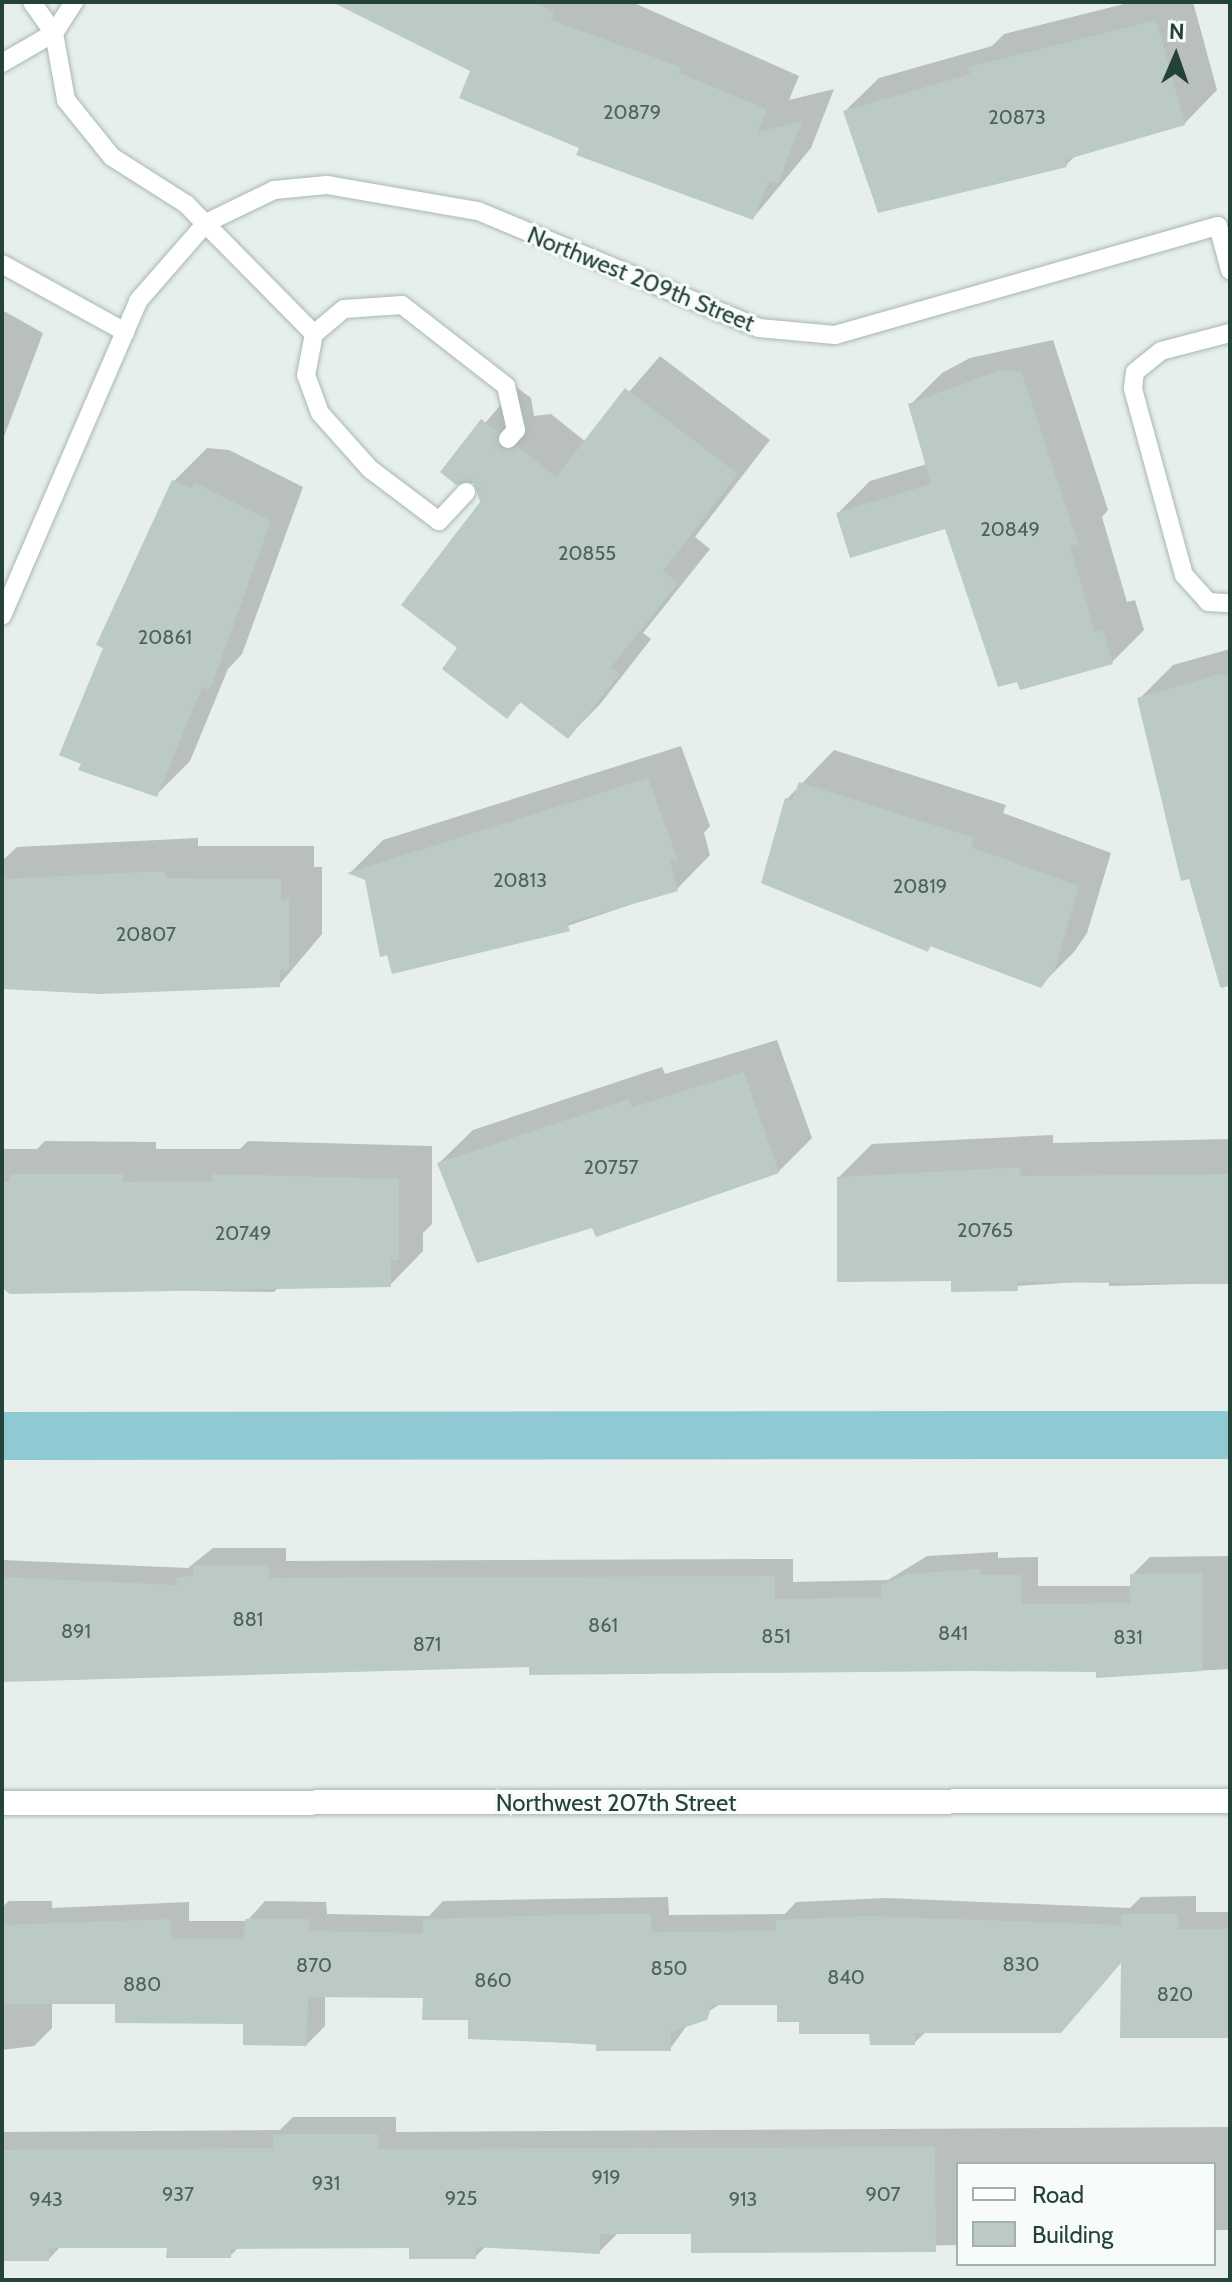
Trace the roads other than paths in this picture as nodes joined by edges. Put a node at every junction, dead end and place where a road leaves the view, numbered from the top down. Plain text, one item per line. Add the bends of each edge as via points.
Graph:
1 (32, 2) edge
2 (74, 2) edge
3 (54, 33) junction
4 (2, 63) edge
5 (206, 223) junction
6 (2, 264) edge
7 (1230, 270) edge
8 (125, 332) junction
9 (1230, 333) edge
10 (314, 334) junction
11 (508, 439) dead end
12 (466, 492) dead end
13 (1230, 603) edge
14 (2, 616) edge
15 (1230, 1801) edge
16 (2, 1803) edge

1 - 3 lane
2 - 3 lane
3 - 4 lane
3 - 5 lane via 66,100 112,157
5 - 7 lane, Northwest 209th Street via 274,190 327,185 463,208 759,328 835,335 1218,226
5 - 8 lane, Northwest 209th Street via 138,301
5 - 10 lane
6 - 8 lane
8 - 14 lane, Northwest 209th Street
9 - 13 lane via 1161,351 1135,372 1133,389 1184,575 1208,602
10 - 11 lane via 344,309 402,305 506,386 516,430
10 - 12 lane via 306,375 320,413 370,469 439,521
15 - 16 street, Northwest 207th Street

